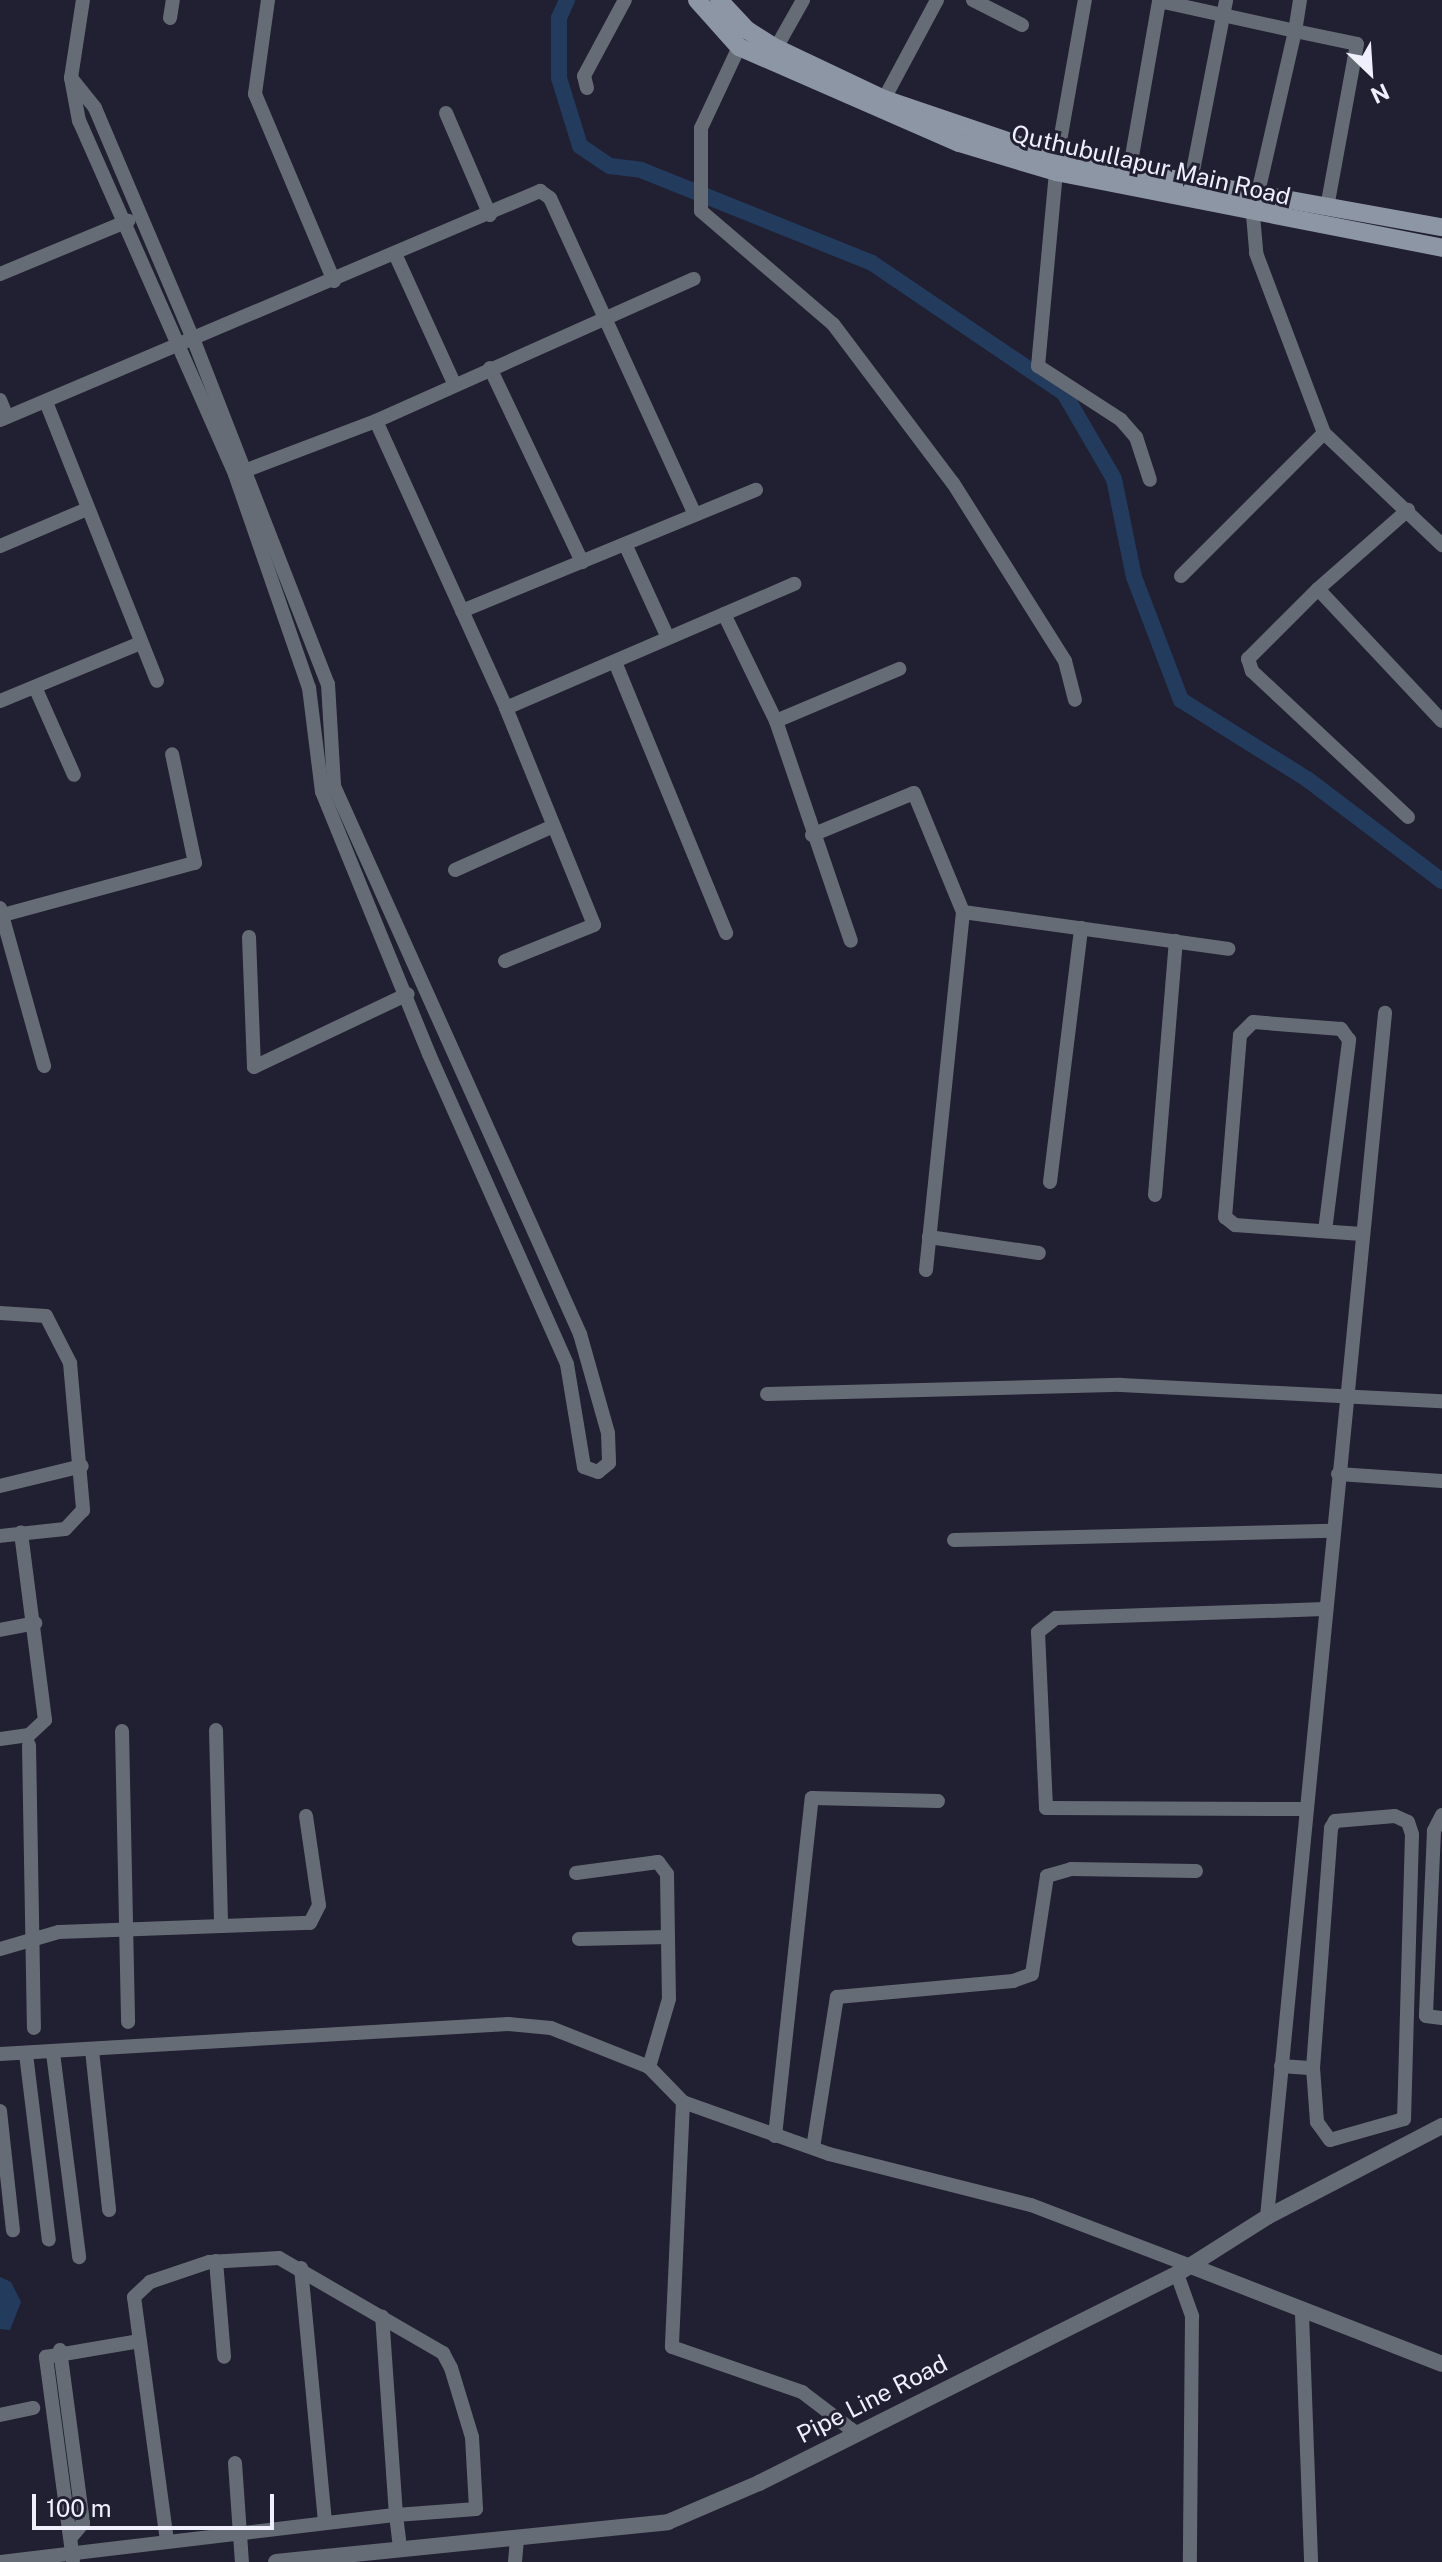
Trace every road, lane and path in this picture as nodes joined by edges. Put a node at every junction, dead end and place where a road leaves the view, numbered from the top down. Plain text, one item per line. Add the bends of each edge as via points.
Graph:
1 (83, 0) edge
2 (173, 0) edge
3 (268, 0) edge
4 (625, 0) edge
5 (697, 0) edge
6 (719, 0) edge
7 (803, 0) edge
8 (937, 0) edge
9 (973, 0) edge
10 (1085, 0) edge
11 (1157, 0) edge
12 (1300, 0) edge
13 (1224, 7) edge
14 (170, 18) dead end
15 (1022, 25) dead end
16 (1295, 31) junction
17 (739, 47) junction
18 (776, 48) junction
19 (71, 78) junction
20 (587, 88) dead end
21 (884, 99) junction
22 (446, 113) dead end
23 (1056, 165) junction
24 (1128, 181) junction
25 (1190, 186) junction
26 (1254, 205) junction
27 (1327, 207) junction
28 (490, 215) junction
29 (128, 221) junction
30 (1442, 227) edge
31 (1442, 248) edge
32 (396, 256) junction
33 (0, 273) edge
34 (694, 279) dead end
35 (334, 281) junction
36 (605, 319) junction
37 (188, 344) junction
38 (490, 368) junction
39 (454, 383) junction
40 (0, 400) edge
41 (46, 402) junction
42 (4, 419) edge
43 (376, 421) junction
44 (1324, 433) junction
45 (241, 472) junction
46 (1150, 480) dead end
47 (756, 490) dead end
48 (87, 509) junction
49 (1408, 510) junction
50 (695, 514) junction
51 (625, 544) junction
52 (1442, 545) edge
53 (0, 546) edge
54 (582, 562) junction
55 (1181, 576) dead end
56 (794, 584) dead end
57 (1318, 589) junction
58 (462, 611) junction
59 (724, 614) junction
60 (668, 638) junction
61 (141, 643) junction
62 (615, 662) junction
63 (899, 669) dead end
64 (157, 681) dead end
65 (35, 687) junction
66 (309, 693) junction
67 (329, 693) junction
68 (1075, 700) dead end
69 (0, 701) edge
70 (506, 708) junction
71 (776, 721) junction
72 (1442, 721) edge
73 (172, 754) dead end
74 (74, 775) dead end
75 (1408, 817) dead end
76 (551, 827) junction
77 (812, 835) junction
78 (455, 870) dead end
79 (2, 912) edge
80 (963, 912) junction
81 (1081, 928) junction
82 (726, 933) dead end
83 (249, 937) dead end
84 (851, 941) dead end
85 (1176, 941) junction
86 (1228, 949) dead end
87 (505, 961) dead end
88 (408, 994) junction
89 (1385, 1013) dead end
90 (44, 1066) dead end
91 (1050, 1182) dead end
92 (1155, 1195) dead end
93 (1325, 1231) junction
94 (1362, 1234) junction
95 (929, 1237) junction
96 (1039, 1253) dead end
97 (926, 1270) dead end
98 (0, 1313) edge
99 (1346, 1391) junction
100 (767, 1394) dead end
101 (1442, 1401) edge
102 (82, 1466) junction
103 (1338, 1474) junction
104 (1442, 1481) edge
105 (0, 1486) edge
106 (1332, 1531) junction
107 (21, 1533) junction
108 (0, 1535) edge
109 (954, 1540) dead end
110 (1324, 1609) junction
111 (35, 1623) junction
112 (0, 1630) edge
113 (216, 1730) dead end
114 (122, 1731) dead end
115 (0, 1739) edge
116 (29, 1745) dead end
117 (938, 1801) dead end
118 (1304, 1809) junction
119 (1442, 1815) edge
120 (306, 1816) dead end
121 (1196, 1871) dead end
122 (576, 1873) dead end
123 (1298, 1873) junction
124 (1324, 1876) junction
125 (221, 1926) junction
126 (130, 1930) junction
127 (34, 1937) junction
128 (668, 1937) junction
129 (579, 1939) dead end
130 (0, 1949) edge
131 (1442, 2018) edge
132 (128, 2022) dead end
133 (34, 2028) dead end
134 (92, 2050) junction
135 (53, 2053) junction
136 (0, 2054) edge
137 (26, 2054) junction
138 (1281, 2066) junction
139 (649, 2067) junction
140 (1313, 2068) junction
141 (683, 2102) junction
142 (0, 2111) edge
143 (1442, 2126) edge
144 (775, 2136) junction
145 (813, 2148) junction
146 (109, 2210) dead end
147 (1267, 2217) junction
148 (13, 2230) dead end
149 (49, 2240) dead end
150 (79, 2257) dead end
151 (216, 2261) junction
152 (301, 2268) junction
153 (1184, 2270) junction
154 (1302, 2314) junction
155 (382, 2316) junction
156 (140, 2341) junction
157 (224, 2357) dead end
158 (1442, 2364) edge
159 (33, 2408) dead end
160 (0, 2415) edge
161 (856, 2433) junction
162 (235, 2463) dead end
163 (396, 2515) junction
164 (325, 2523) junction
165 (240, 2533) junction
166 (517, 2537) junction
167 (167, 2541) junction
168 (400, 2549) junction
169 (73, 2558) edge
170 (0, 2562) edge
171 (242, 2562) edge
172 (276, 2562) edge
173 (515, 2562) edge
174 (1190, 2562) edge
175 (1311, 2562) edge

1 - 19 street
2 - 14 street
3 - 35 street via 255,94
4 - 20 street via 584,76
5 - 17 main road, Quthubullapur Main Road
6 - 18 main road, Quthubullapur Main Road via 747,30
7 - 18 street
8 - 21 street
9 - 15 street
10 - 23 street
11 - 13 street
11 - 24 street
12 - 16 street
13 - 16 street
13 - 25 street
16 - 26 street
16 - 27 street via 1357,44
17 - 23 main road, Quthubullapur Main Road via 959,143
17 - 68 street via 701,128 701,211 833,324 953,483 1065,661
18 - 21 main road, Quthubullapur Main Road
19 - 29 street via 79,121
19 - 37 street via 95,108
21 - 23 main road, Quthubullapur Main Road
22 - 28 street
23 - 24 main road, Quthubullapur Main Road
23 - 46 street via 1038,366 1121,420 1136,437
24 - 25 main road, Quthubullapur Main Road
24 - 26 main road, Quthubullapur Main Road
25 - 26 main road, Quthubullapur Main Road
26 - 27 main road, Quthubullapur Main Road
26 - 31 main road, Quthubullapur Main Road
26 - 44 street via 1256,253
27 - 30 main road, Quthubullapur Main Road
28 - 32 street
28 - 36 street via 545,193
29 - 33 street
29 - 37 street
32 - 35 street
32 - 39 street
34 - 36 street
35 - 37 street
36 - 38 street
36 - 50 street
37 - 41 street
37 - 45 street
38 - 39 street
38 - 54 street
39 - 43 street
40 - 42 street
41 - 42 street
41 - 48 street
43 - 45 street
43 - 58 street
44 - 49 street
44 - 55 street
45 - 66 street
45 - 67 street
47 - 50 street
48 - 53 street
48 - 61 street
49 - 52 street
49 - 57 street
50 - 51 street
51 - 54 street
51 - 60 street
54 - 58 street
56 - 59 street
57 - 72 street
57 - 75 street via 1250,654 1248,665
58 - 70 street
59 - 60 street
59 - 71 street
60 - 62 street
61 - 64 street
61 - 65 street
62 - 70 street
62 - 82 street
63 - 71 street
65 - 69 street
65 - 74 street
66 - 67 street
66 - 88 street via 322,792
67 - 88 street via 334,786 580,1334 608,1433 609,1463 598,1472 584,1467 567,1364
70 - 76 street
71 - 77 street
73 - 79 street via 195,863
76 - 78 street
76 - 87 street via 594,925
77 - 80 street via 914,793
77 - 84 street
79 - 90 street
80 - 81 street
80 - 95 street
81 - 85 street
81 - 91 street
83 - 88 street via 254,1067
85 - 86 street
85 - 92 street
89 - 94 street
93 - 93 street via 1235,1225 1225,1217 1240,1035 1253,1022 1341,1029 1349,1040
93 - 94 street
94 - 99 street
95 - 96 street
95 - 97 street
98 - 102 street via 34,1311 51,1326 70,1363
99 - 100 street via 1121,1385
99 - 101 street
99 - 103 street
102 - 105 street
102 - 107 street via 83,1510 76,1523
103 - 104 street
103 - 106 street
106 - 109 street
106 - 110 street
107 - 108 street
107 - 111 street
110 - 118 street
110 - 118 street via 1056,1618 1038,1632 1046,1808
111 - 112 street
111 - 115 street via 45,1720 29,1735
113 - 125 street
114 - 126 street
116 - 127 street
117 - 144 street via 812,1798
118 - 123 street
119 - 131 street via 1434,1831 1426,2016
120 - 125 street via 316,1920
121 - 145 street via 1071,1869 1047,1876 1032,1974 1013,1981 837,1997
122 - 128 street via 658,1862 667,1874
123 - 124 street
123 - 138 street
124 - 140 street
124 - 140 street via 1335,1821 1395,1816 1408,1822 1404,2119 1330,2140 1317,2122
125 - 126 street
126 - 127 street
126 - 132 street
127 - 130 street
127 - 133 street
128 - 129 street
128 - 139 street via 668,2008
134 - 135 street
134 - 139 street via 508,2024 590,2040
134 - 146 street
135 - 137 street
135 - 150 street
136 - 137 street
137 - 149 street
138 - 140 street
138 - 147 street
139 - 141 street
141 - 144 street
141 - 161 street via 672,2347 802,2392
142 - 148 street
143 - 147 street, Pipe Line Road
144 - 145 street
145 - 153 street via 1031,2205
147 - 153 street, Pipe Line Road
151 - 152 street via 279,2258
151 - 156 street via 150,2282 134,2297
151 - 157 street
152 - 155 street
152 - 164 street
153 - 154 street
153 - 161 street, Pipe Line Road
153 - 174 street via 1192,2316
154 - 158 street
154 - 175 street
155 - 163 street
155 - 163 street via 443,2353 472,2437 476,2509
156 - 167 street
156 - 169 street via 60,2350 44,2362
159 - 160 street
161 - 166 street, Pipe Line Road via 668,2522
162 - 165 street
163 - 164 street
163 - 168 street
164 - 165 street
165 - 167 street
165 - 171 street
166 - 168 street, Pipe Line Road
166 - 173 street
167 - 169 street
168 - 172 street, Pipe Line Road
169 - 170 street

